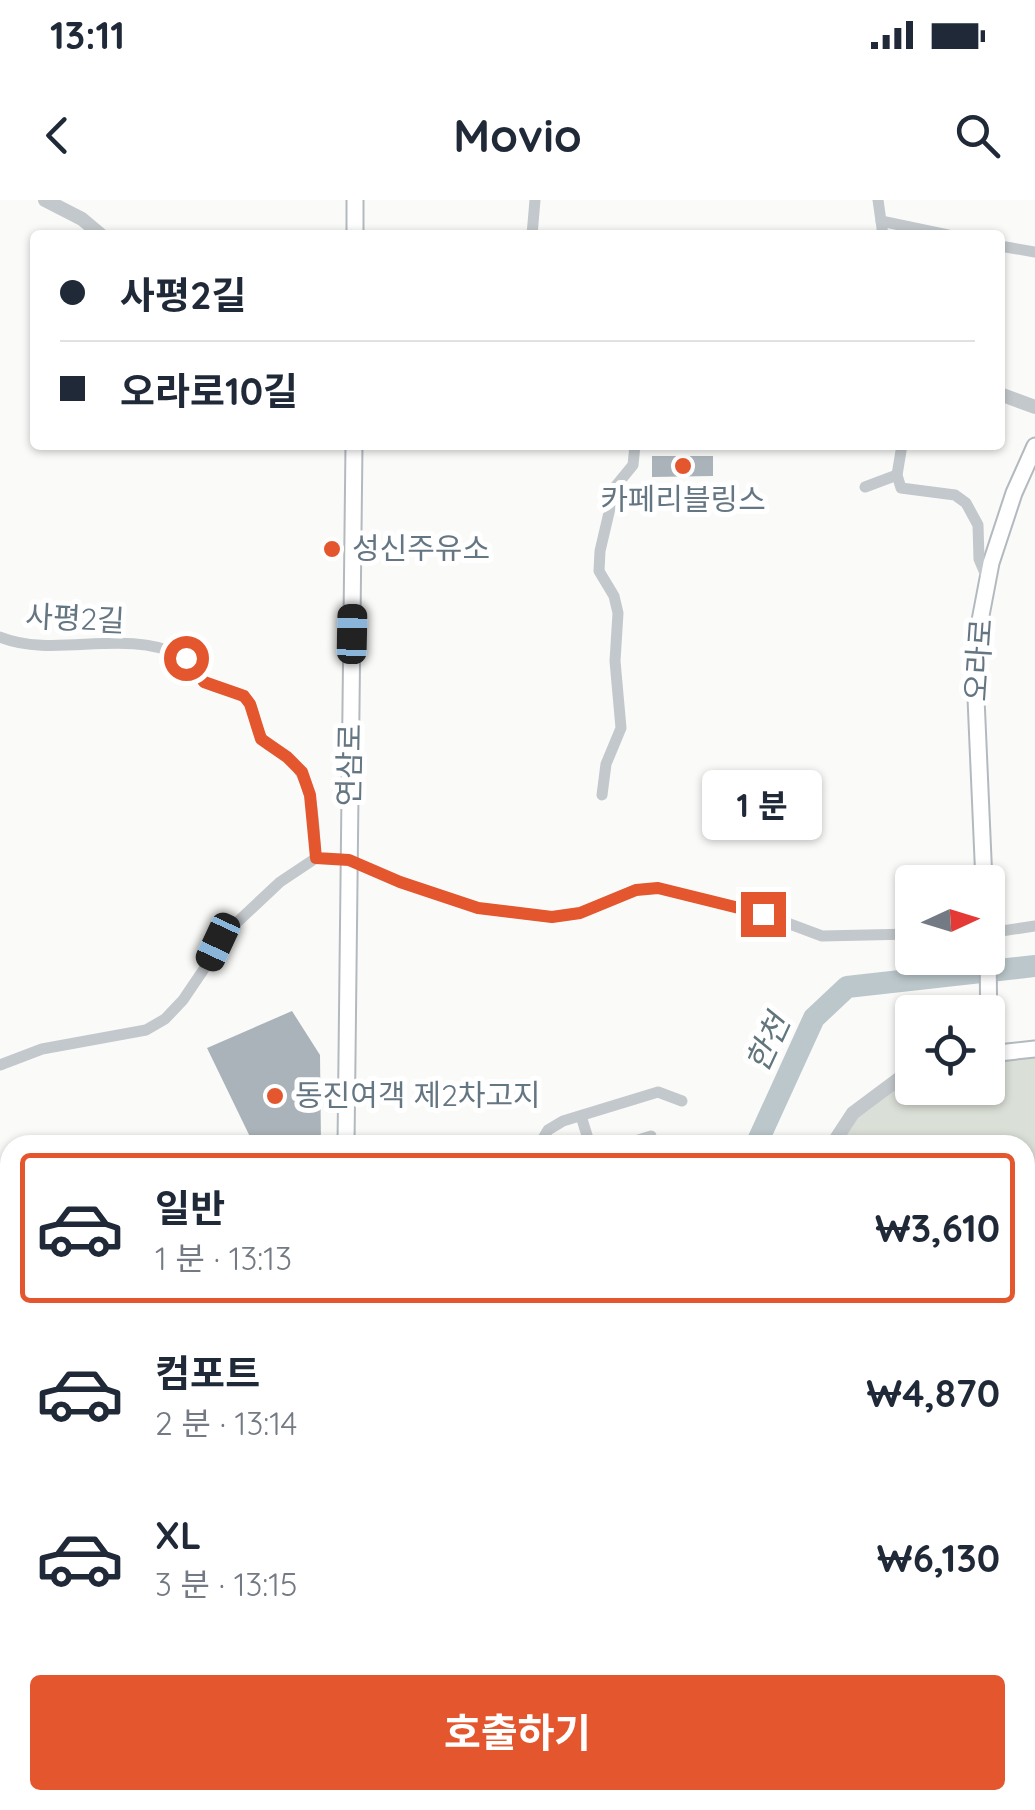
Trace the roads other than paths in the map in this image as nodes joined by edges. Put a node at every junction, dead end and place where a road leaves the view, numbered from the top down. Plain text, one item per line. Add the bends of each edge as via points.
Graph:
1 (45, 200) edge
2 (355, 200) edge
3 (535, 200) edge
4 (878, 200) edge
5 (881, 221) junction
6 (95, 230) edge
7 (355, 230) edge
8 (532, 230) edge
9 (882, 230) edge
10 (924, 230) edge
11 (1005, 247) edge
12 (1035, 252) edge
13 (1005, 396) edge
14 (1035, 408) edge
15 (1035, 446) edge
16 (354, 450) edge
17 (634, 450) edge
18 (901, 450) edge
19 (897, 476) junction
20 (866, 487) dead end
21 (988, 580) junction
22 (0, 637) edge
23 (602, 795) dead end
24 (316, 858) junction
25 (349, 860) junction
26 (983, 865) edge
27 (1035, 926) edge
28 (895, 934) edge
29 (1005, 934) edge
30 (1035, 1049) edge
31 (1005, 1053) edge
32 (0, 1063) edge
33 (895, 1082) edge
34 (682, 1101) dead end
35 (581, 1116) junction
36 (346, 1135) edge
37 (545, 1135) edge
38 (587, 1135) edge
39 (839, 1135) edge

1 - 6 street
2 - 7 main road
3 - 8 street
4 - 5 street
5 - 9 street
5 - 10 street
11 - 12 street
13 - 14 street
15 - 21 main road, 오라로
16 - 25 main road, 연삼로
17 - 23 street via 632,465 614,487 600,551 600,571 618,613 621,728
18 - 19 street
19 - 20 street
19 - 21 street via 901,488 955,495 966,503 978,525 979,559
21 - 26 main road, 오라로 via 974,652
22 - 24 street, 사평2길 via 24,646 106,642 171,651 186,658 204,682 244,696 261,739 302,772
24 - 25 street
24 - 32 street via 231,928 164,1019 146,1030
25 - 28 street via 478,908 552,917 658,888 822,936
25 - 36 main road, 연삼로
27 - 29 street
30 - 31 main road
33 - 39 street via 853,1113
34 - 35 street via 658,1092
35 - 37 street
35 - 38 street

